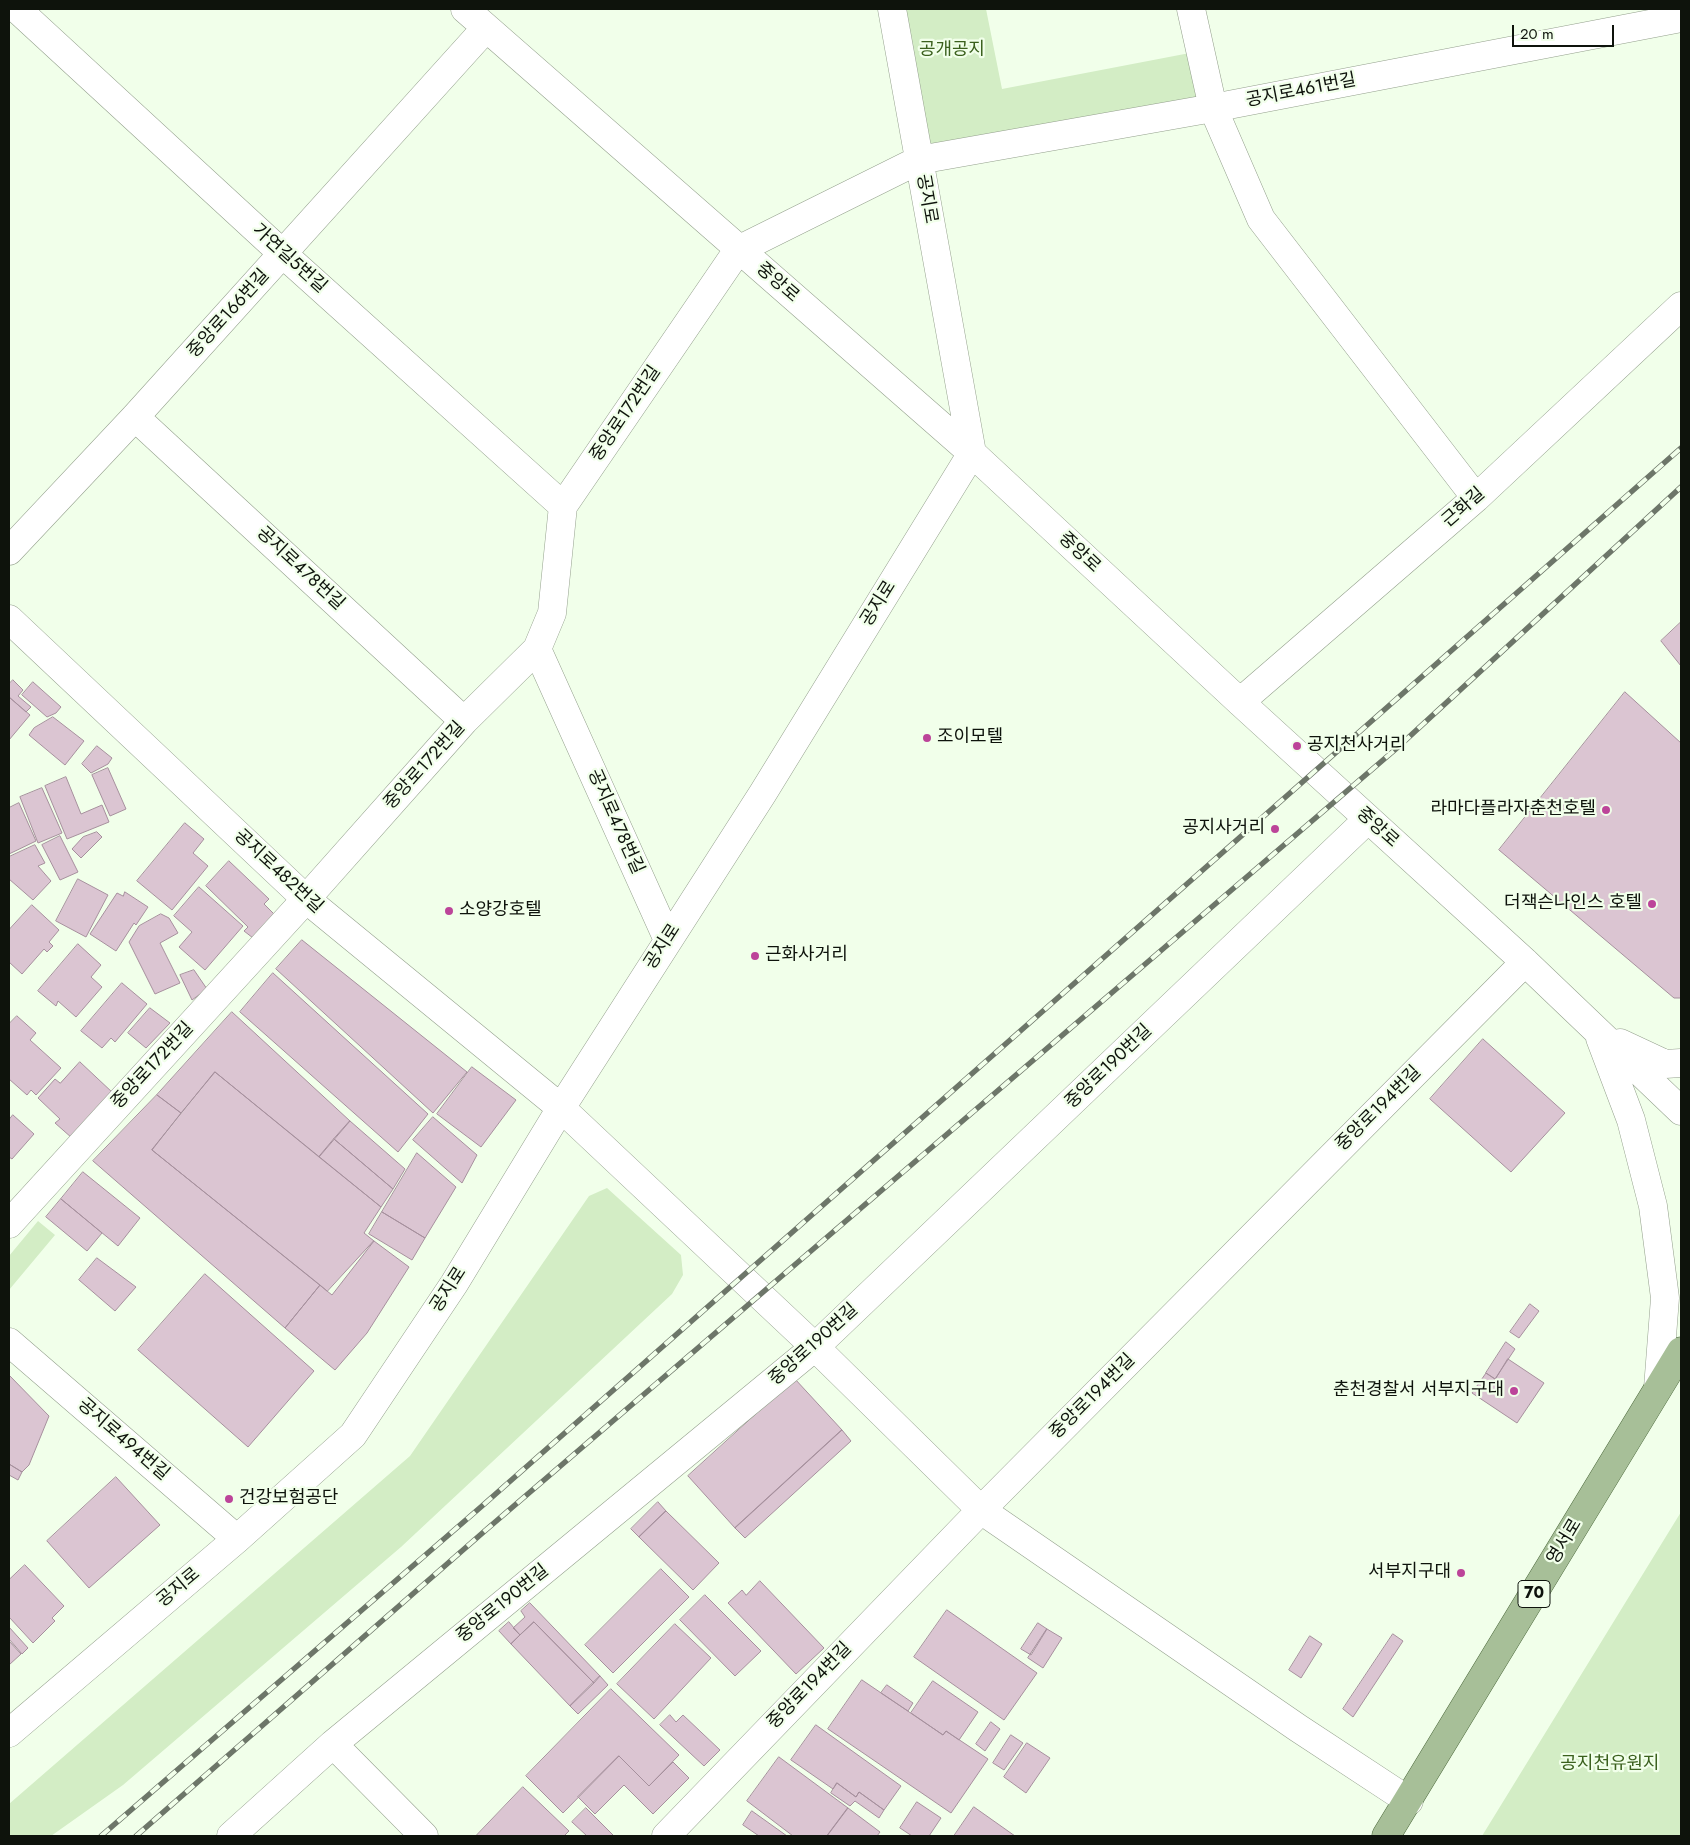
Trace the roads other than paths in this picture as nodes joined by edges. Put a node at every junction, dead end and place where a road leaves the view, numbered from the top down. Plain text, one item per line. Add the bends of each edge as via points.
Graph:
1 (18, 9) edge
2 (464, 9) edge
3 (892, 9) edge
4 (1191, 9) edge
5 (1681, 18) edge
6 (486, 28) junction
7 (1213, 108) junction
8 (919, 160) junction
9 (738, 250) junction
10 (283, 254) junction
11 (1681, 306) edge
12 (135, 418) junction
13 (972, 453) junction
14 (1476, 498) junction
15 (563, 506) junction
16 (9, 551) edge
17 (9, 619) edge
18 (537, 649) junction
19 (1240, 702) junction
20 (464, 721) junction
21 (1368, 820) junction
22 (306, 900) junction
23 (668, 940) junction
24 (1525, 962) junction
25 (1598, 1032) junction
26 (1681, 1064) edge
27 (561, 1108) junction
28 (1681, 1111) edge
29 (9, 1224) edge
30 (9, 1342) edge
31 (815, 1347) junction
32 (1681, 1351) edge
33 (1681, 1368) edge
34 (1658, 1388) junction
35 (981, 1510) junction
36 (236, 1539) junction
37 (9, 1732) edge
38 (333, 1744) junction
39 (1409, 1801) junction
40 (231, 1836) edge
41 (424, 1836) edge
42 (666, 1836) edge
43 (1386, 1836) edge

1 - 10 street, 가연길5번길
2 - 6 street, 중앙로
3 - 8 street, 공지로
4 - 7 street
5 - 7 street, 공지로461번길
6 - 9 street, 중앙로
6 - 10 street, 중앙로166번길
7 - 8 street, 공지로461번길
7 - 14 street via 1261,219
8 - 9 street, 공지로461번길
8 - 13 street, 공지로
9 - 13 street, 중앙로
9 - 15 street, 중앙로172번길
10 - 12 street, 중앙로166번길
10 - 15 street, 가연길5번길
11 - 14 street, 근화길
12 - 16 street, 중앙로166번길
12 - 20 street, 공지로478번길
13 - 19 street, 중앙로
13 - 23 street, 공지로
14 - 19 street, 근화길
15 - 18 street, 중앙로172번길 via 552,613
17 - 22 street, 공지로482번길
18 - 20 street, 중앙로172번길
18 - 23 street, 공지로478번길
19 - 21 street, 중앙로
20 - 22 street, 중앙로172번길
21 - 24 street, 중앙로
21 - 31 street, 중앙로190번길
22 - 27 street, 공지로482번길
22 - 29 street, 중앙로172번길
23 - 27 street, 공지로
24 - 25 street, 중앙로
24 - 35 street, 중앙로194번길
25 - 26 street via 1665,1064
25 - 28 street, 중앙로
25 - 34 street via 1631,1120 1653,1206 1665,1298
27 - 31 street, 공지로482번길
27 - 36 street, 공지로 via 454,1284 353,1435
30 - 36 street, 공지로494번길
31 - 35 street, 공지로482번길
31 - 38 street, 중앙로190번길
32 - 34 main road, 영서로 / 70
33 - 34 main road
34 - 39 main road, 영서로 / 70
35 - 39 street, 공지로482번길
35 - 42 street, 중앙로194번길
36 - 37 street, 공지로
38 - 40 street, 중앙로190번길
38 - 41 street
39 - 43 main road, 영서로 / 70

